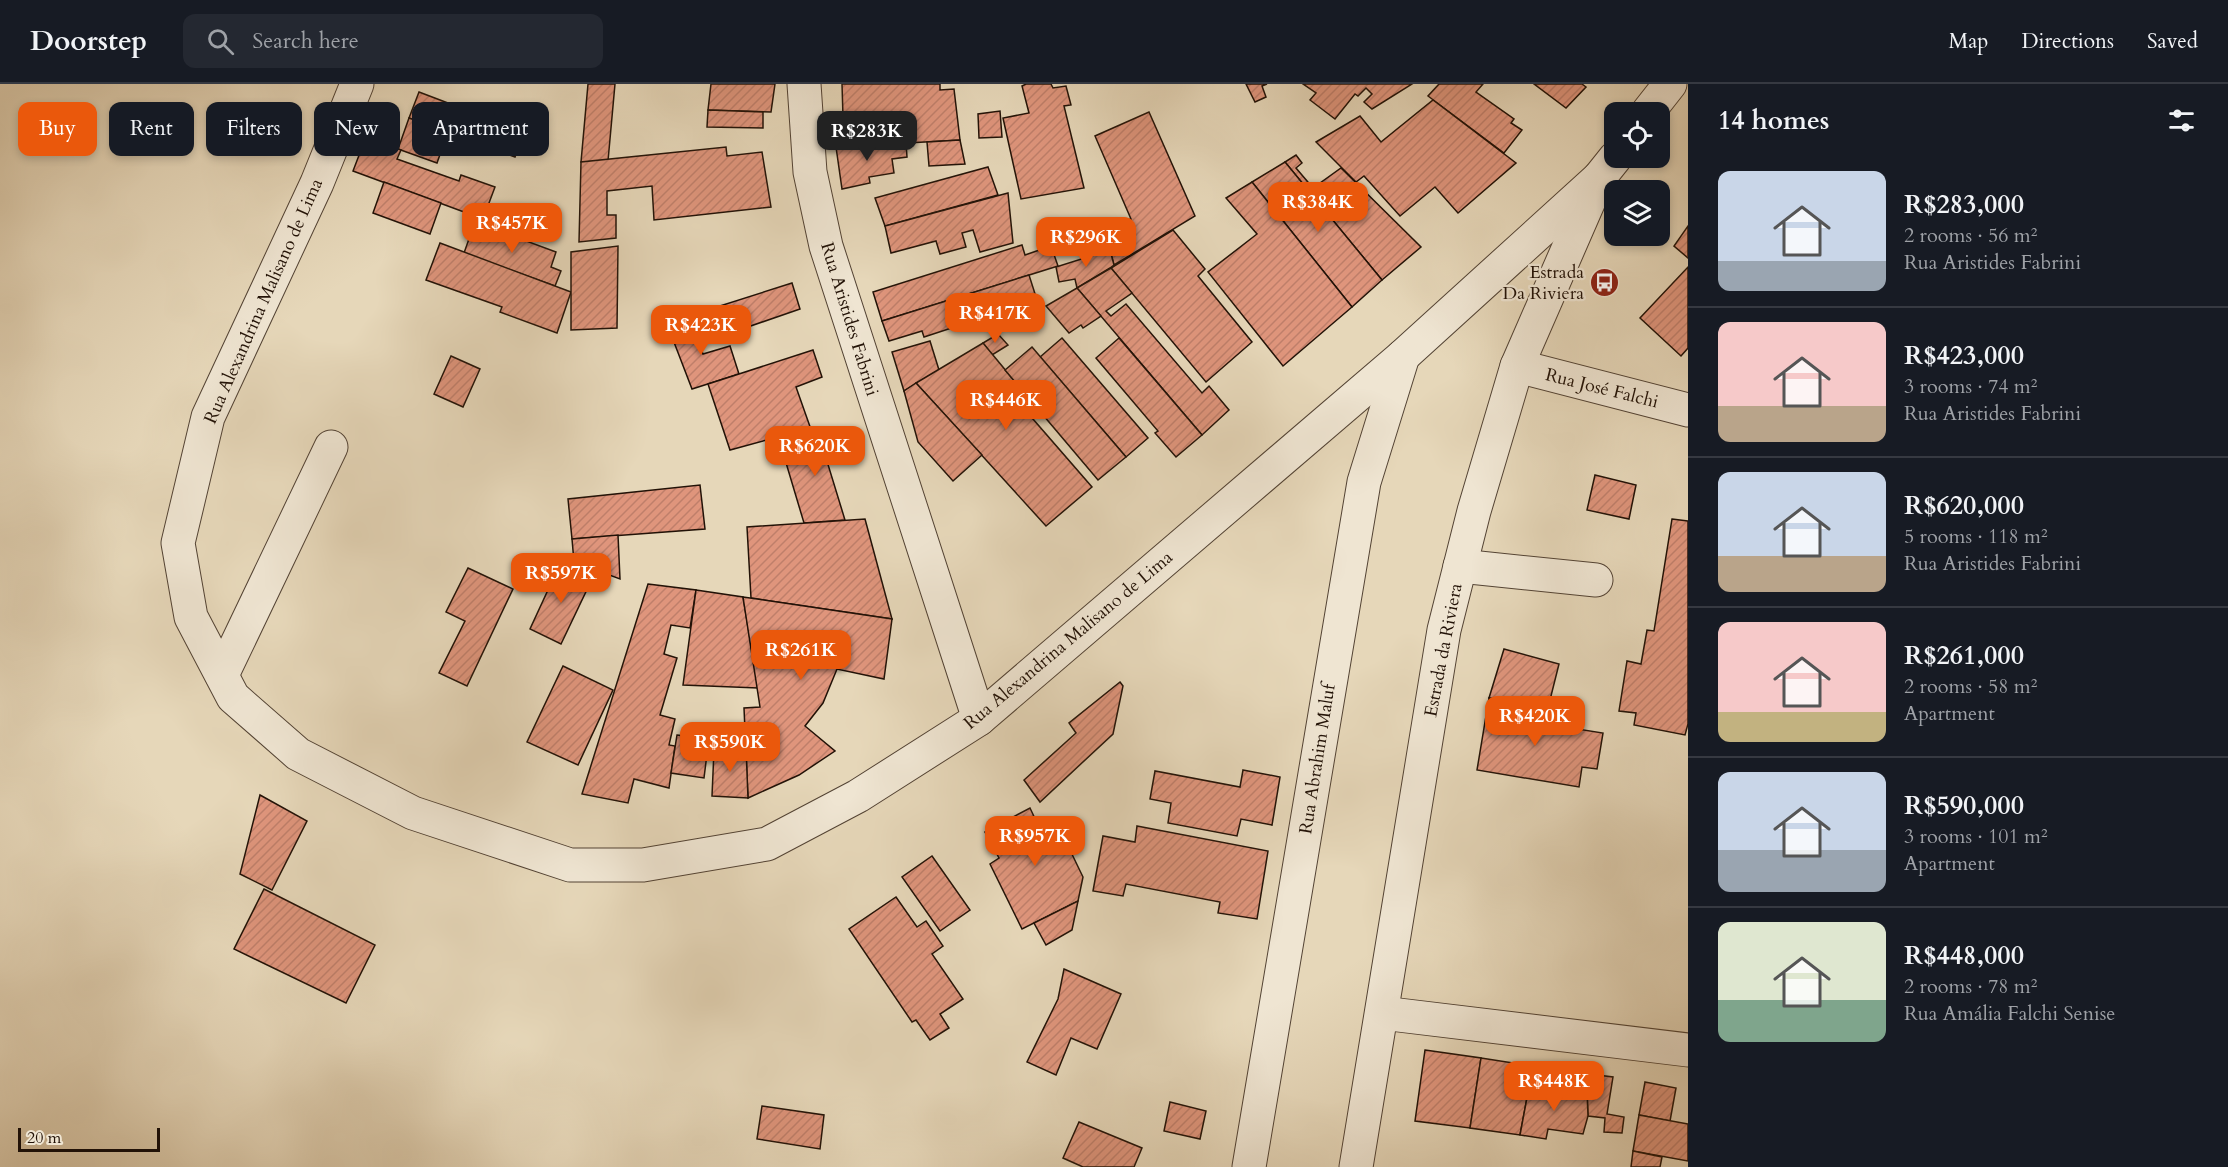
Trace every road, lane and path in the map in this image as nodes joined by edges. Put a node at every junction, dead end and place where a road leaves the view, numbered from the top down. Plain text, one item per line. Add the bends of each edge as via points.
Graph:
1 (357, 84) edge
2 (804, 84) edge
3 (1670, 84) edge
4 (1656, 102) edge
5 (1607, 168) edge
6 (1403, 356) junction
7 (1517, 366) junction
8 (1688, 410) edge
9 (331, 447) dead end
10 (1460, 566) junction
11 (1596, 580) dead end
12 (222, 675) junction
13 (978, 719) junction
14 (1382, 1013) junction
15 (1688, 1050) edge
16 (1249, 1167) edge
17 (1356, 1167) edge

1 - 12 street, Rua Alexandrina Malisano de Lima via 317,183 208,417 178,543 191,617
2 - 13 street, Rua Aristides Fabrini via 810,172 826,246
3 - 4 street
5 - 6 street, Rua Alexandrina Malisano de Lima
5 - 7 street, Estrada da Riviera
6 - 13 street, Rua Alexandrina Malisano de Lima
6 - 16 street, Rua Abrahim Maluf via 1364,482
7 - 8 street, Rua José Falchi
7 - 10 street, Estrada da Riviera
9 - 12 street
10 - 11 street
10 - 14 street, Estrada da Riviera via 1444,630
12 - 13 street, Rua Alexandrina Malisano de Lima via 234,697 298,754 413,813 570,865 643,865 767,844 858,796
14 - 15 street
14 - 17 street, Estrada da Riviera

